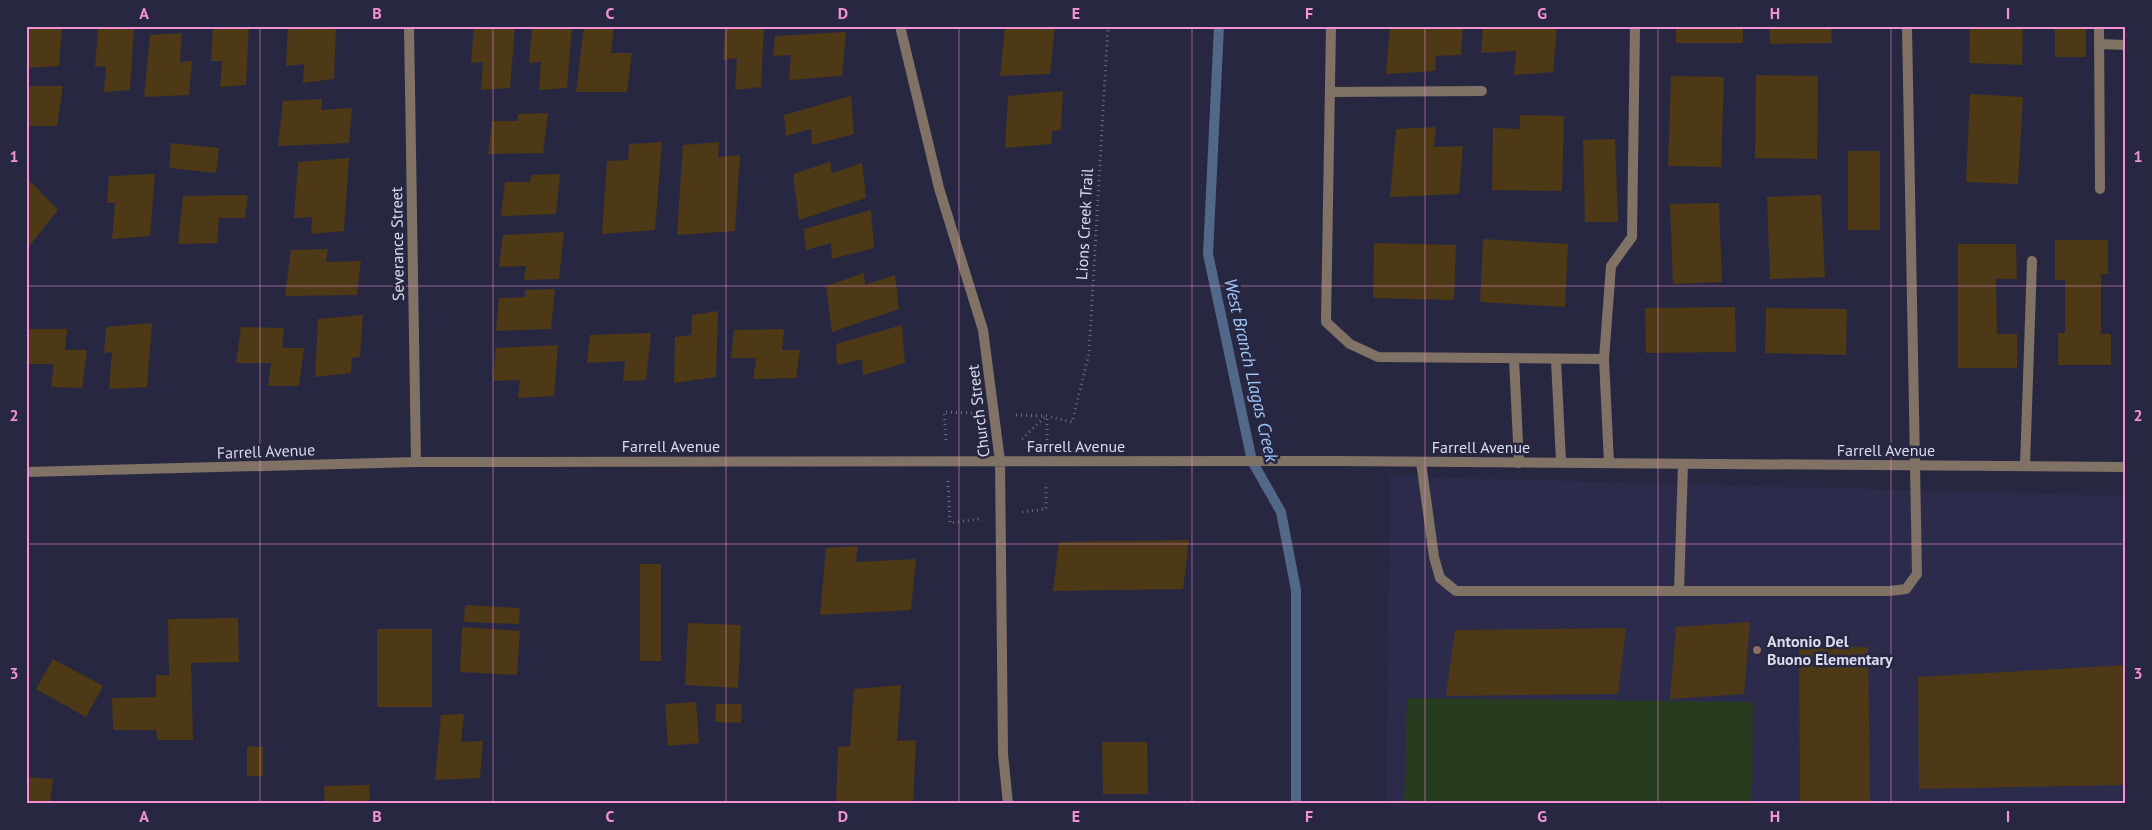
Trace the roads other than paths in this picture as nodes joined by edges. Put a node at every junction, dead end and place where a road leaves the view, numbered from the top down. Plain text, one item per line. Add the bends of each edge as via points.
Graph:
1 (409, 26) edge
2 (900, 26) edge
3 (1331, 26) edge
4 (1635, 26) edge
5 (1907, 26) edge
6 (2099, 26) edge
7 (2099, 44) junction
8 (2126, 45) edge
9 (1482, 91) dead end
10 (1330, 92) junction
11 (2100, 188) dead end
12 (2032, 261) dead end
13 (1514, 359) junction
14 (1556, 360) junction
15 (1604, 360) junction
16 (1000, 461) junction
17 (416, 462) junction
18 (1421, 462) junction
19 (1561, 462) junction
20 (1519, 463) junction
21 (1609, 463) junction
22 (1683, 464) junction
23 (1915, 465) junction
24 (2024, 466) junction
25 (2126, 467) edge
26 (26, 472) edge
27 (1679, 591) junction
28 (1008, 804) edge

1 - 17 street, Severance Street
2 - 16 street, Church Street via 939,188 983,330
3 - 10 street
4 - 15 street via 1632,237 1611,266
5 - 23 street
6 - 7 street
7 - 8 street
7 - 11 street
9 - 10 street
10 - 13 street via 1326,322 1350,344 1378,357
12 - 24 street
13 - 14 street
13 - 20 street
14 - 15 street
14 - 19 street
15 - 21 street
16 - 17 street, Farrell Avenue
16 - 18 street, Farrell Avenue
16 - 28 street, Church Street via 1003,754
17 - 26 street, Farrell Avenue
18 - 20 street, Farrell Avenue
18 - 27 street via 1434,557 1440,578 1456,591
19 - 20 street, Farrell Avenue
19 - 21 street, Farrell Avenue
21 - 22 street, Farrell Avenue
22 - 23 street, Farrell Avenue
22 - 27 street
23 - 24 street, Farrell Avenue
23 - 27 street via 1917,574 1906,589
24 - 25 street, Farrell Avenue

